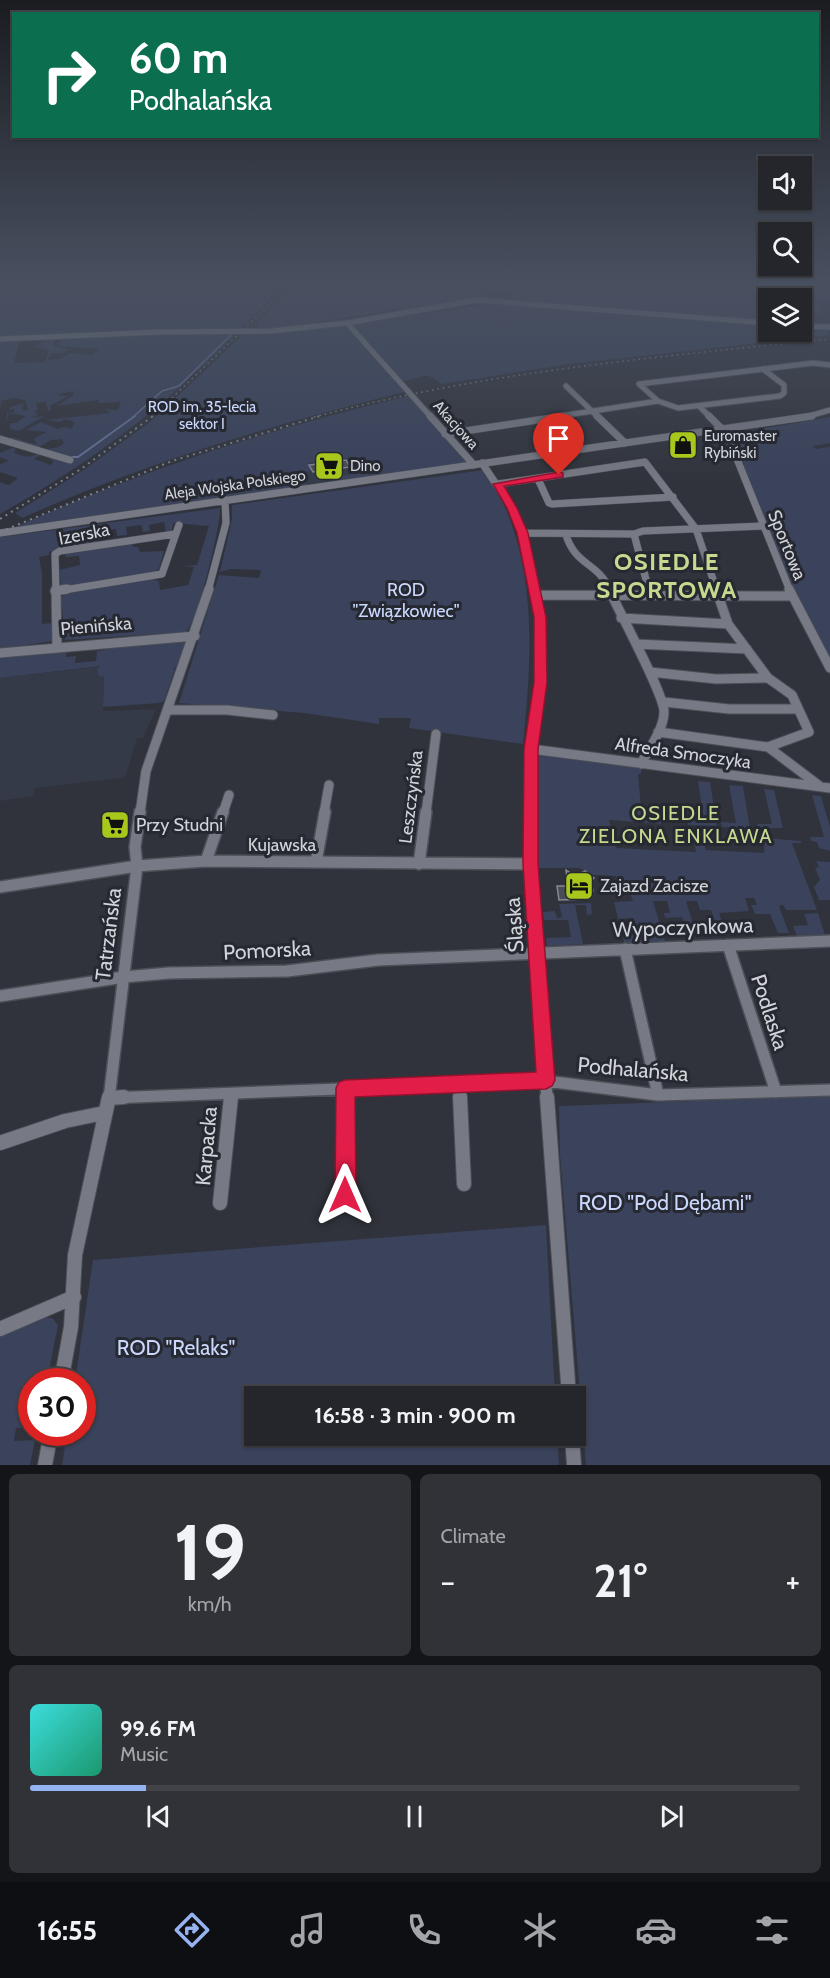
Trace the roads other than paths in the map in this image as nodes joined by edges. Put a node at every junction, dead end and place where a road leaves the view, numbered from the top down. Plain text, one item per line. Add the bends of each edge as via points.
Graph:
1 (370, 349) edge
2 (830, 365) edge
3 (763, 369) junction
4 (566, 386) dead end
5 (658, 401) junction
6 (699, 406) junction
7 (591, 410) junction
8 (830, 410) edge
9 (724, 429) junction
10 (445, 434) junction
11 (1, 440) edge
12 (625, 443) junction
13 (70, 460) dead end
14 (478, 464) junction
15 (538, 479) junction
16 (498, 484) junction
17 (673, 497) junction
18 (225, 500) junction
19 (179, 525) dead end
20 (763, 526) junction
21 (696, 529) junction
22 (0, 533) edge
23 (522, 533) junction
24 (175, 534) junction
25 (634, 534) junction
26 (566, 535) junction
27 (162, 574) junction
28 (161, 585) dead end
29 (55, 591) junction
30 (612, 594) junction
31 (650, 594) junction
32 (536, 595) junction
33 (718, 595) junction
34 (791, 596) junction
35 (621, 618) junction
36 (728, 624) junction
37 (195, 636) junction
38 (636, 644) junction
39 (57, 647) junction
40 (747, 650) junction
41 (0, 653) edge
42 (830, 668) edge
43 (650, 672) junction
44 (768, 678) junction
45 (664, 702) junction
46 (798, 709) junction
47 (169, 710) junction
48 (273, 715) dead end
49 (658, 732) junction
50 (436, 734) dead end
51 (768, 747) junction
52 (531, 749) junction
53 (641, 764) junction
54 (329, 785) dead end
55 (825, 788) edge
56 (229, 795) dead end
57 (206, 861) junction
58 (316, 862) junction
59 (419, 864) junction
60 (531, 864) junction
61 (137, 866) junction
62 (0, 887) edge
63 (829, 943) edge
64 (728, 945) junction
65 (624, 949) junction
66 (537, 952) junction
67 (124, 977) junction
68 (0, 996) edge
69 (546, 1080) junction
70 (459, 1083) junction
71 (345, 1088) junction
72 (830, 1090) edge
73 (776, 1092) junction
74 (231, 1094) junction
75 (658, 1095) junction
76 (109, 1098) junction
77 (104, 1113) junction
78 (0, 1143) edge
79 (464, 1184) dead end
80 (345, 1195) dead end
81 (220, 1203) dead end
82 (74, 1297) junction
83 (0, 1329) edge
84 (64, 1368) edge
85 (568, 1386) edge
86 (48, 1446) edge
87 (573, 1446) edge
88 (45, 1465) edge
89 (574, 1465) edge

1 - 10 street, Akacjowa
2 - 3 street via 813,363
3 - 5 street via 639,384
3 - 6 street via 784,385 780,396
4 - 7 street
5 - 6 street via 678,408
5 - 7 street
6 - 9 street
7 - 10 street
7 - 12 street
8 - 9 street, Aleja Wojska Polskiego
9 - 12 street, Aleja Wojska Polskiego
9 - 20 street, Sportowa
10 - 14 street, Akacjowa
11 - 13 street
12 - 14 street, Aleja Wojska Polskiego
14 - 16 street, Śląska
14 - 18 street, Aleja Wojska Polskiego
15 - 16 street
15 - 17 street via 552,504
15 - 17 street via 645,462
16 - 23 street, Śląska
17 - 21 street
18 - 22 street, Aleja Wojska Polskiego
18 - 37 street, Tatrzańska via 225,523
19 - 24 street
20 - 21 street
20 - 34 street, Sportowa
21 - 25 street
21 - 33 street
23 - 26 street
23 - 32 street, Śląska
24 - 27 street
24 - 29 street, Izerska via 57,552 53,557
25 - 26 street
25 - 31 street
26 - 30 street via 572,552 601,573
27 - 28 street
27 - 29 street
29 - 39 street, Izerska
30 - 31 street
30 - 32 street
30 - 35 street
31 - 33 street
32 - 52 street, Śląska via 540,682
33 - 34 street
33 - 36 street
34 - 42 street, Sportowa
35 - 36 street
35 - 38 street
36 - 40 street
37 - 39 street, Pienińska
37 - 47 street, Tatrzańska
38 - 40 street
38 - 43 street
39 - 41 street, Pienińska
40 - 44 street
43 - 44 street via 716,679
43 - 45 street
44 - 46 street via 792,695
45 - 46 street via 729,709
45 - 49 street via 666,709
46 - 51 street via 809,732
47 - 48 street
47 - 61 street, Tatrzańska via 144,782 135,847
49 - 51 street
49 - 53 street
50 - 59 street, Leszczyńska
51 - 55 street
52 - 53 street, Alfreda Smoczyka
52 - 60 street, Śląska
53 - 55 street, Alfreda Smoczyka
54 - 58 street
56 - 57 street
57 - 58 street, Kujawska
57 - 61 street, Kujawska
58 - 59 street, Kujawska
59 - 60 street, Kujawska
60 - 66 street, Śląska
61 - 62 street, Kujawska
61 - 67 street, Tatrzańska
63 - 64 street, Wypoczynkowa
64 - 65 street, Wypoczynkowa
64 - 73 street, Podlaska
65 - 66 street, Wypoczynkowa
65 - 75 street
66 - 67 street, Pomorska via 378,960 287,971
66 - 69 street, Śląska
67 - 68 street, Pomorska
67 - 76 street, Tatrzańska
69 - 70 street, Podhalańska
69 - 75 street, Podhalańska
69 - 85 street, Śląska
70 - 71 street, Podhalańska
70 - 79 street
71 - 74 street, Podhalańska
71 - 80 street
72 - 73 street, Podhalańska
73 - 75 street, Podhalańska
74 - 76 street, Podhalańska
74 - 81 street, Karpacka
76 - 77 street, Tatrzańska
77 - 78 street via 65,1121
77 - 82 street, Tatrzańska via 75,1255
82 - 83 street
82 - 84 street, Tatrzańska
86 - 88 street
87 - 89 street

